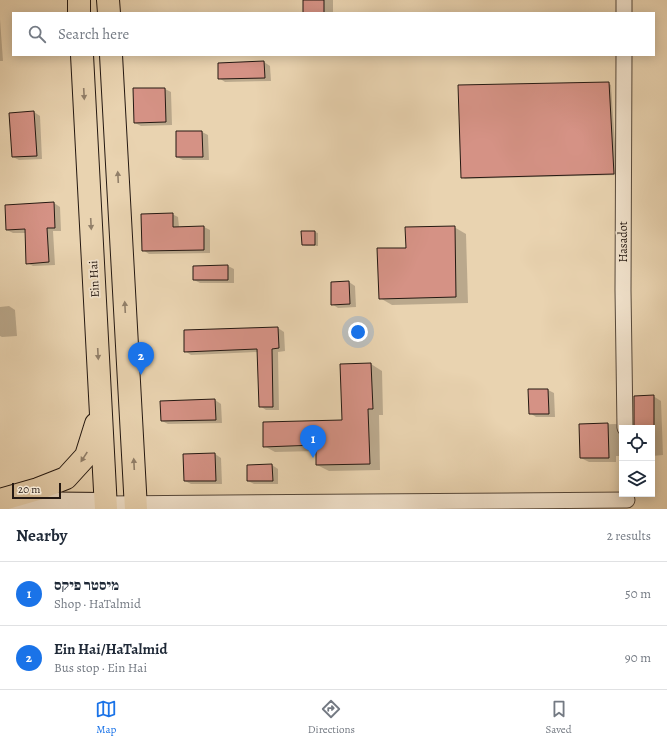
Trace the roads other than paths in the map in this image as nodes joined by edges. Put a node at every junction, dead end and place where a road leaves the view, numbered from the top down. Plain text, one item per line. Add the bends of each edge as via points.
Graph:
1 (79, 0) edge
2 (108, 0) edge
3 (624, 0) edge
4 (79, 12) edge
5 (109, 12) edge
6 (624, 12) edge
7 (82, 56) edge
8 (111, 56) edge
9 (624, 56) edge
10 (101, 407) junction
11 (626, 425) edge
12 (0, 500) edge
13 (627, 501) edge
14 (0, 503) edge
15 (106, 506) edge
16 (136, 506) edge

1 - 4 main road
2 - 5 main road
3 - 6 street
7 -> 10 main road, Ein Hai
16 -> 8 main road
9 - 11 street, Hasadot via 623,290
10 -> 12 main road via 86,456 66,478
10 - 15 main road, Ein Hai
13 - 16 street
14 - 15 street
15 - 16 street

